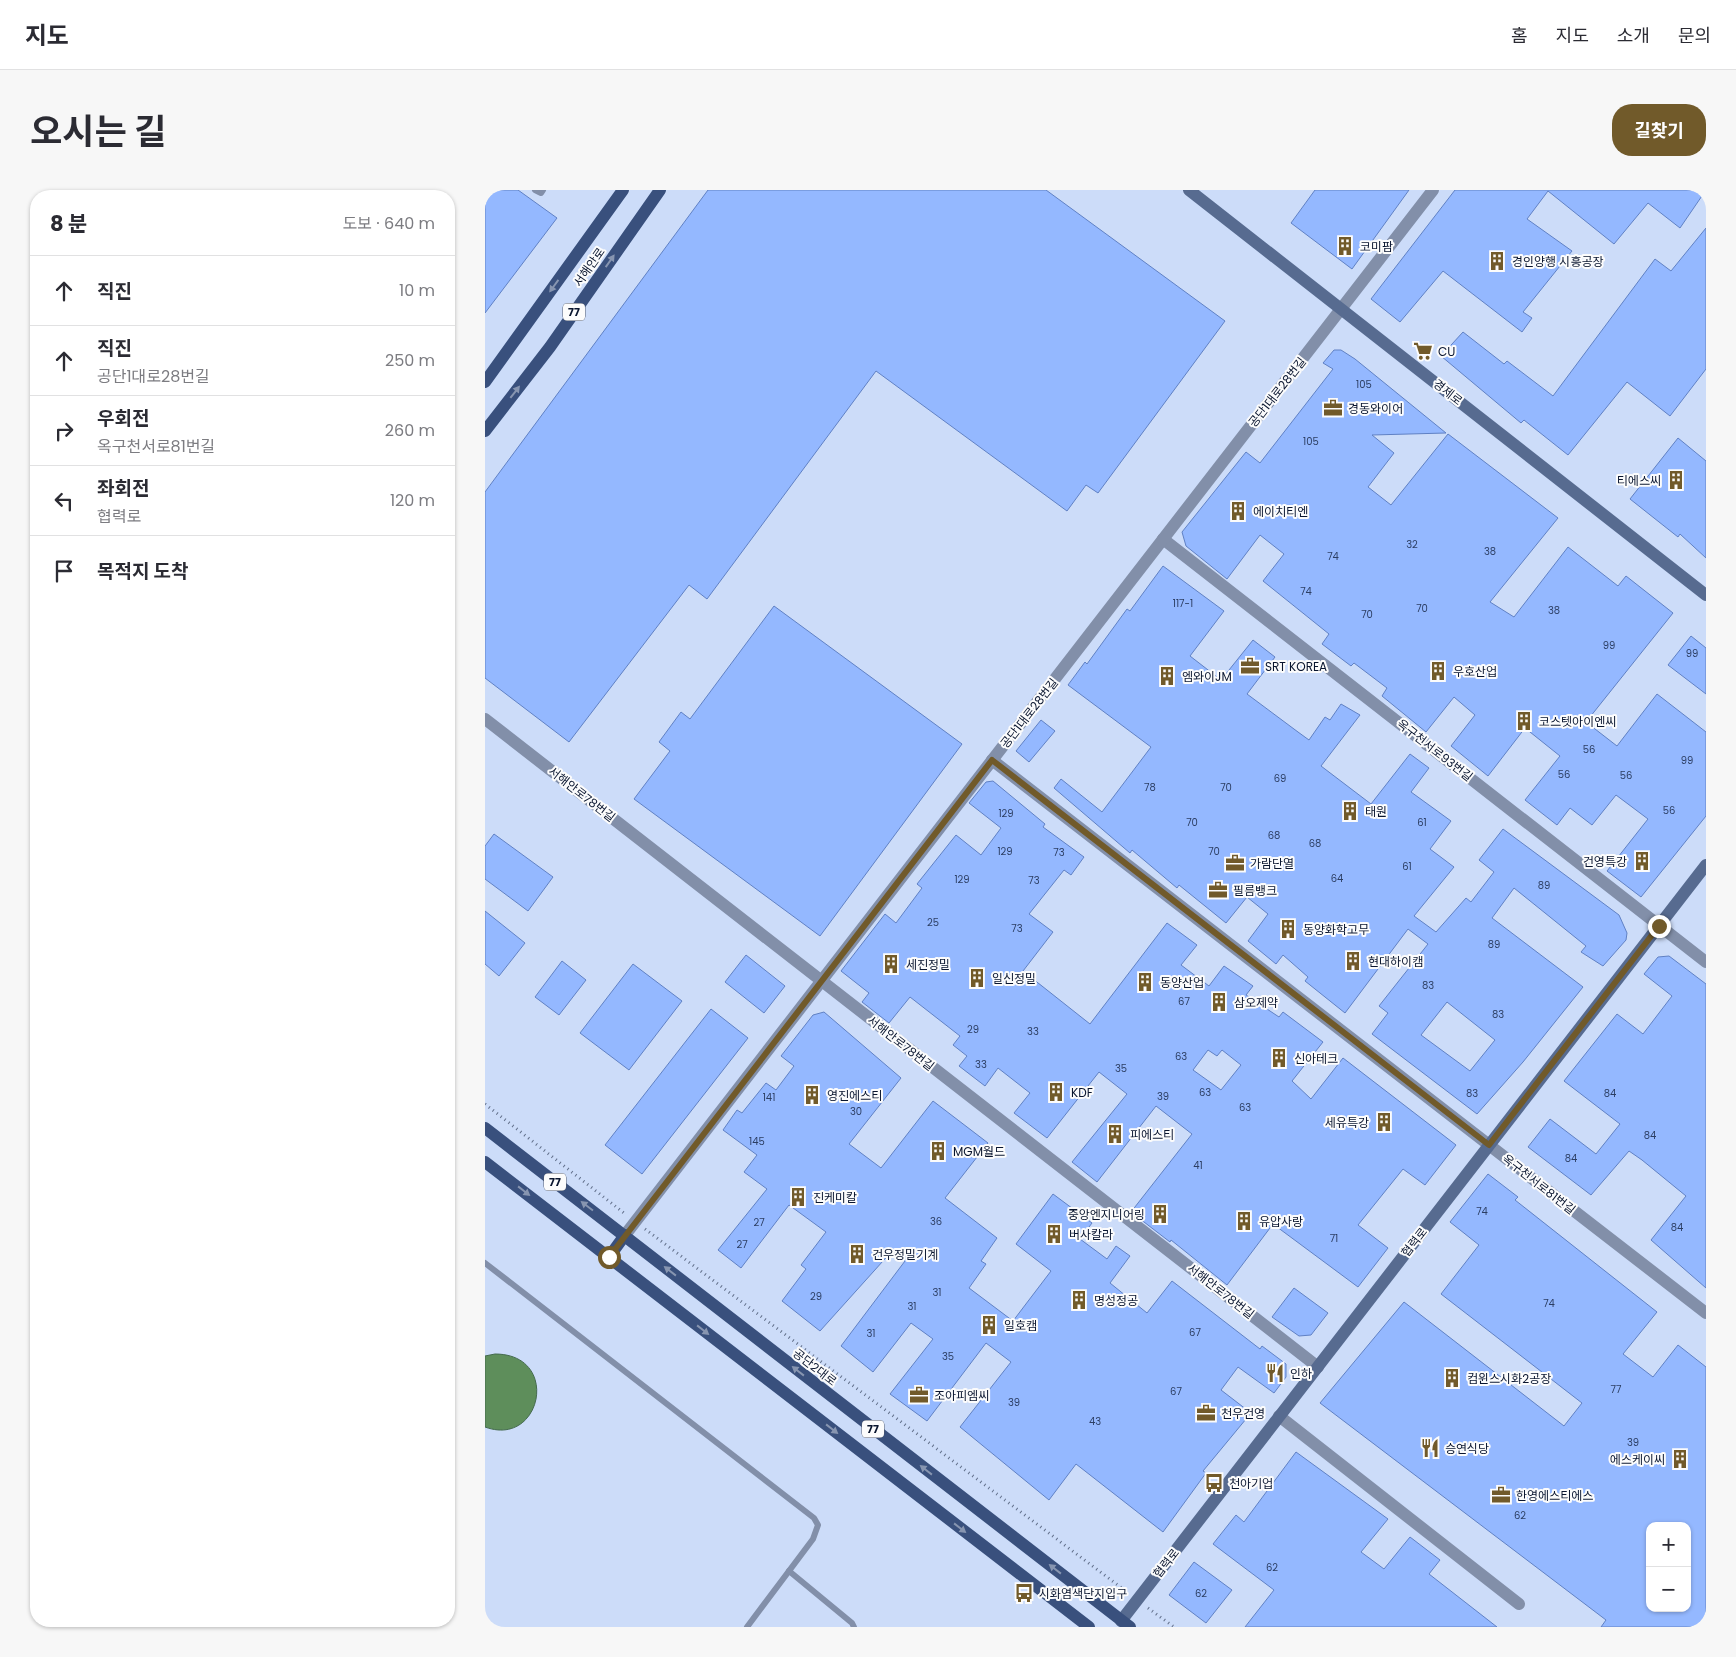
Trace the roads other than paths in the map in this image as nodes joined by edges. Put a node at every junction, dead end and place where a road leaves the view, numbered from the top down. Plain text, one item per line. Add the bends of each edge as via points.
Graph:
1 (535, 190) edge
2 (543, 190) edge
3 (623, 190) edge
4 (660, 190) edge
5 (1189, 190) edge
6 (1433, 190) edge
7 (1341, 309) junction
8 (485, 382) edge
9 (485, 431) edge
10 (1163, 539) junction
11 (1706, 595) edge
12 (485, 719) edge
13 (992, 760) junction
14 (1706, 864) edge
15 (1659, 926) junction
16 (1706, 962) edge
17 (822, 981) junction
18 (485, 1128) edge
19 (1489, 1145) junction
20 (485, 1162) edge
21 (625, 1235) junction
22 (609, 1257) junction
23 (485, 1263) edge
24 (1706, 1313) edge
25 (1318, 1367) junction
26 (1279, 1416) junction
27 (789, 1571) junction
28 (1519, 1604) dead end
29 (1123, 1625) edge
30 (747, 1627) edge
31 (853, 1627) edge
32 (1089, 1627) edge

1 - 2 lane via 541,193
3 -> 8 main road, 서해안로 / 77
9 -> 4 main road, 서해안로 / 77 via 550,347
5 - 7 street, 경제로
6 - 7 street, 공단1대로28번길
7 - 10 street, 공단1대로28번길
7 - 11 street, 경제로
10 - 13 street, 공단1대로28번길
10 - 15 street, 옥구천서로93번길
12 - 17 street, 서해안로78번길
13 - 17 street, 공단1대로28번길
13 - 19 street, 옥구천서로81번길
14 - 15 street, 협력로
15 - 16 street, 옥구천서로93번길
15 - 19 street, 협력로
17 - 21 street, 공단1대로28번길
17 - 25 street, 서해안로78번길
21 -> 18 main road, 공단2대로 / 77
19 - 24 street, 옥구천서로81번길
19 - 25 street, 협력로
20 -> 22 main road, 77
21 - 22 main road
29 -> 21 main road, 공단2대로 / 77
22 -> 32 main road, 77
23 - 27 lane via 814,1518 817,1532
25 - 26 street, 협력로
26 - 28 street
26 - 29 street, 협력로 via 1137,1600
27 - 30 lane
27 - 31 lane

